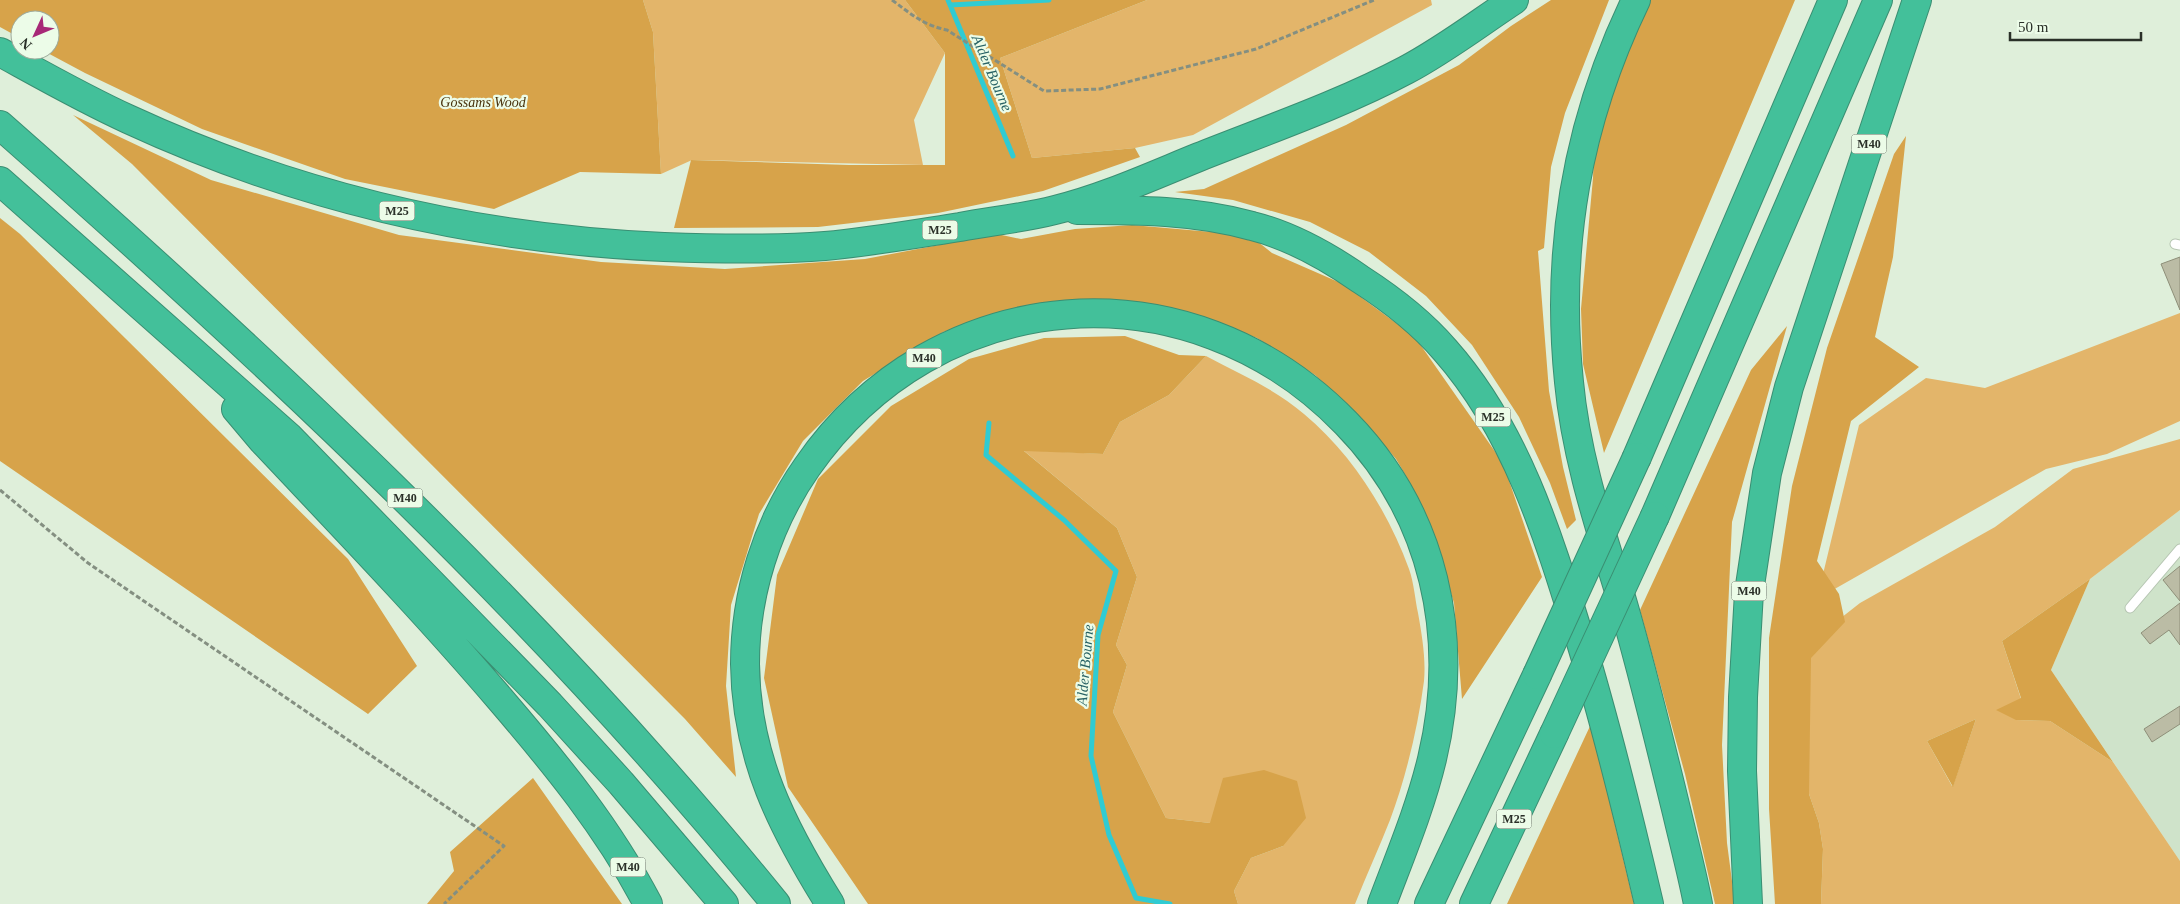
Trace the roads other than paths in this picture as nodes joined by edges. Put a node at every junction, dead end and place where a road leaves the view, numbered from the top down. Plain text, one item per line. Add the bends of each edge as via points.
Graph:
1 (1514, 0) edge
2 (1636, 0) edge
3 (1833, 0) edge
4 (1878, 0) edge
5 (1917, 0) edge
6 (0, 52) edge
7 (0, 126) edge
8 (0, 181) edge
9 (1056, 210) junction
10 (177, 338) junction
11 (2180, 549) edge
12 (2130, 608) dead end
13 (648, 904) edge
14 (724, 904) edge
15 (776, 904) edge
16 (830, 904) edge
17 (1382, 904) edge
18 (1429, 904) edge
19 (1474, 904) edge
20 (1649, 904) edge
21 (1698, 904) edge
22 (1748, 904) edge

1 - 9 highway, M25 via 1398,73 1311,113
2 - 21 highway via 1602,79 1574,184 1565,268 1567,365 1572,410 1587,482 1635,648
3 - 18 highway, M25, bridge via 1637,457
4 - 19 highway, M25, bridge via 1655,516
5 - 22 highway, M40 via 1789,387 1767,473 1749,592 1743,697 1742,771
6 - 9 highway, M25 via 64,88 199,150 340,198 460,226 561,240 710,249 765,248 825,246 898,238
7 - 15 highway, M40 via 285,382 455,548 689,799
8 - 10 highway, M40
9 - 20 highway, M25 via 1194,213 1255,226 1333,261 1381,292 1445,350 1499,427 1526,483 1552,551 1602,710
10 - 13 highway, M40 via 262,441 448,637 534,739 605,832
10 - 14 highway, M40 via 289,437 473,624 615,776
11 - 12 lane
16 - 17 highway, M40 via 786,831 764,777 751,726 746,636 761,560 776,521 799,478 832,434 867,399 902,371 960,340 1003,326 1056,316 1107,314 1155,319 1198,330 1251,351 1283,370 1327,404 1366,444 1415,524 1431,566 1440,605 1444,640 1443,696 1424,789

